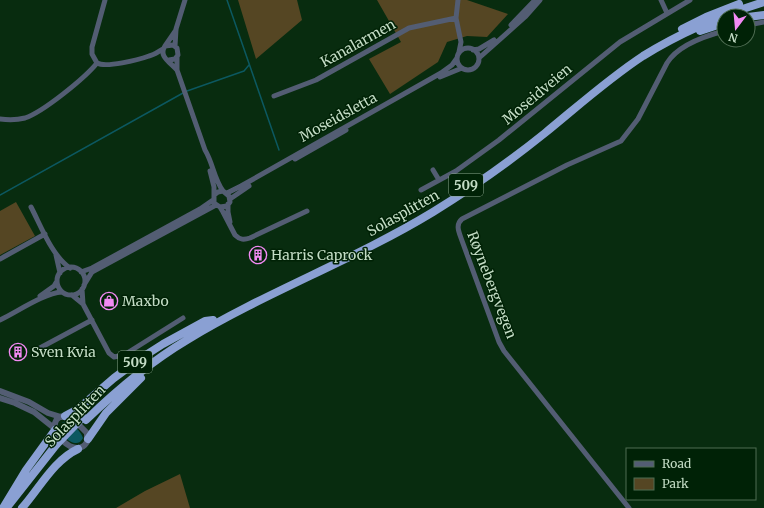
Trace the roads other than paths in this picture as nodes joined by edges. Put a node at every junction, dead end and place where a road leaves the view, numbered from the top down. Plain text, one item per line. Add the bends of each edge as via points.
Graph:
1 (105, 0) edge
2 (185, 0) edge
3 (458, 0) edge
4 (535, 0) edge
5 (540, 0) edge
6 (661, 0) edge
7 (690, 0) edge
8 (739, 0) edge
9 (752, 0) edge
10 (764, 2) edge
11 (667, 13) junction
12 (706, 17) junction
13 (456, 18) junction
14 (716, 26) edge
15 (176, 29) junction
16 (716, 34) edge
17 (460, 37) junction
18 (175, 46) junction
19 (658, 47) junction
20 (164, 48) junction
21 (471, 49) junction
22 (458, 55) junction
23 (150, 56) junction
24 (177, 57) junction
25 (479, 58) junction
26 (167, 59) junction
27 (97, 63) junction
28 (462, 68) junction
29 (177, 70) junction
30 (274, 96) dead end
31 (1, 119) edge
32 (205, 150) junction
33 (433, 170) dead end
34 (439, 180) junction
35 (421, 190) dead end
36 (225, 192) junction
37 (216, 202) junction
38 (229, 202) junction
39 (31, 207) dead end
40 (307, 211) dead end
41 (232, 229) junction
42 (45, 234) junction
43 (56, 254) junction
44 (0, 259) edge
45 (70, 268) junction
46 (81, 272) junction
47 (60, 273) junction
48 (57, 282) junction
49 (83, 287) junction
50 (62, 292) junction
51 (72, 295) junction
52 (83, 304) junction
53 (0, 316) edge
54 (183, 318) dead end
55 (0, 320) edge
56 (92, 320) junction
57 (213, 320) junction
58 (186, 340) junction
59 (38, 349) dead end
60 (0, 391) edge
61 (0, 398) edge
62 (90, 398) junction
63 (42, 409) junction
64 (63, 416) junction
65 (84, 418) junction
66 (54, 429) junction
67 (88, 439) junction
68 (58, 447) junction
69 (78, 449) junction
70 (3, 508) edge
71 (7, 508) edge
72 (14, 508) edge
73 (22, 508) edge
74 (629, 508) edge

1 - 27 street via 92,48
2 - 15 street
3 - 13 street
4 - 21 street via 493,41 479,49
5 - 25 street
6 - 11 street
7 - 11 street, Moseidveien
8 - 12 highway, 509
9 - 12 highway, Solasplitten / 509
10 - 19 highway, Solasplitten / 509 via 709,22
11 - 34 street, Moseidveien via 620,42 500,140
12 - 57 highway, Solasplitten / 509 via 654,44 623,64 518,147 437,203
13 - 17 street
13 - 30 street, Kanalarmen via 409,28 316,80
14 - 19 highway, 509
15 - 18 street
15 - 20 street
16 - 74 street, Røynebergvegen via 680,49 672,56 638,119 621,141 560,169 458,223 458,230 504,351
17 - 21 street
17 - 22 street
18 - 20 street
18 - 24 street
19 - 58 highway, Solasplitten / 509 via 615,77 498,169 433,212
20 - 23 street
20 - 26 street via 162,54
21 - 22 street via 463,49
21 - 25 street
22 - 28 street via 458,64
22 - 36 street, Moseidsletta via 452,65 441,73 242,186
23 - 26 street
23 - 27 street via 111,65
24 - 26 street via 173,60
24 - 29 street
25 - 28 street via 474,68
26 - 29 street
27 - 31 street via 88,73 38,111 25,118
28 - 38 street, Moseidsletta via 356,124 243,189
29 - 32 street
32 - 36 street via 216,180
32 - 37 street
33 - 34 street
34 - 35 street, Moseidveien
36 - 37 street, Moseidsletta via 218,192
36 - 38 street
37 - 38 street, Moseidsletta via 225,207
37 - 41 street
37 - 46 street
37 - 49 street via 92,272
38 - 41 street via 228,212
39 - 42 street
40 - 41 street via 244,240 238,238
42 - 43 street
42 - 44 street
43 - 45 street
43 - 47 street
45 - 46 street
45 - 47 street
46 - 49 street
47 - 48 street
48 - 50 street
48 - 53 street via 44,294
49 - 51 street via 80,292
49 - 52 street
50 - 51 street
50 - 55 street via 56,292
51 - 52 street
52 - 56 street
54 - 56 street via 120,357 114,357 109,353
56 - 59 street
57 - 62 highway, 509 via 205,321 163,344
57 - 65 highway, Solasplitten / 509 via 144,363 119,383
58 - 65 highway, Solasplitten / 509 via 159,358
58 - 67 highway, 509 via 182,346 153,367 106,413
60 - 63 street
61 - 66 street via 34,412
62 - 63 street via 64,412
62 - 64 highway, 509 via 78,409
63 - 64 street
64 - 66 street via 55,422
64 - 67 street via 72,419 85,430
65 - 68 highway, Solasplitten / 509, bridge
66 - 69 street via 58,436
66 - 70 highway
67 - 69 street via 85,446
68 - 71 highway, Solasplitten / 509
68 - 72 highway, Solasplitten / 509
69 - 73 highway via 64,458

